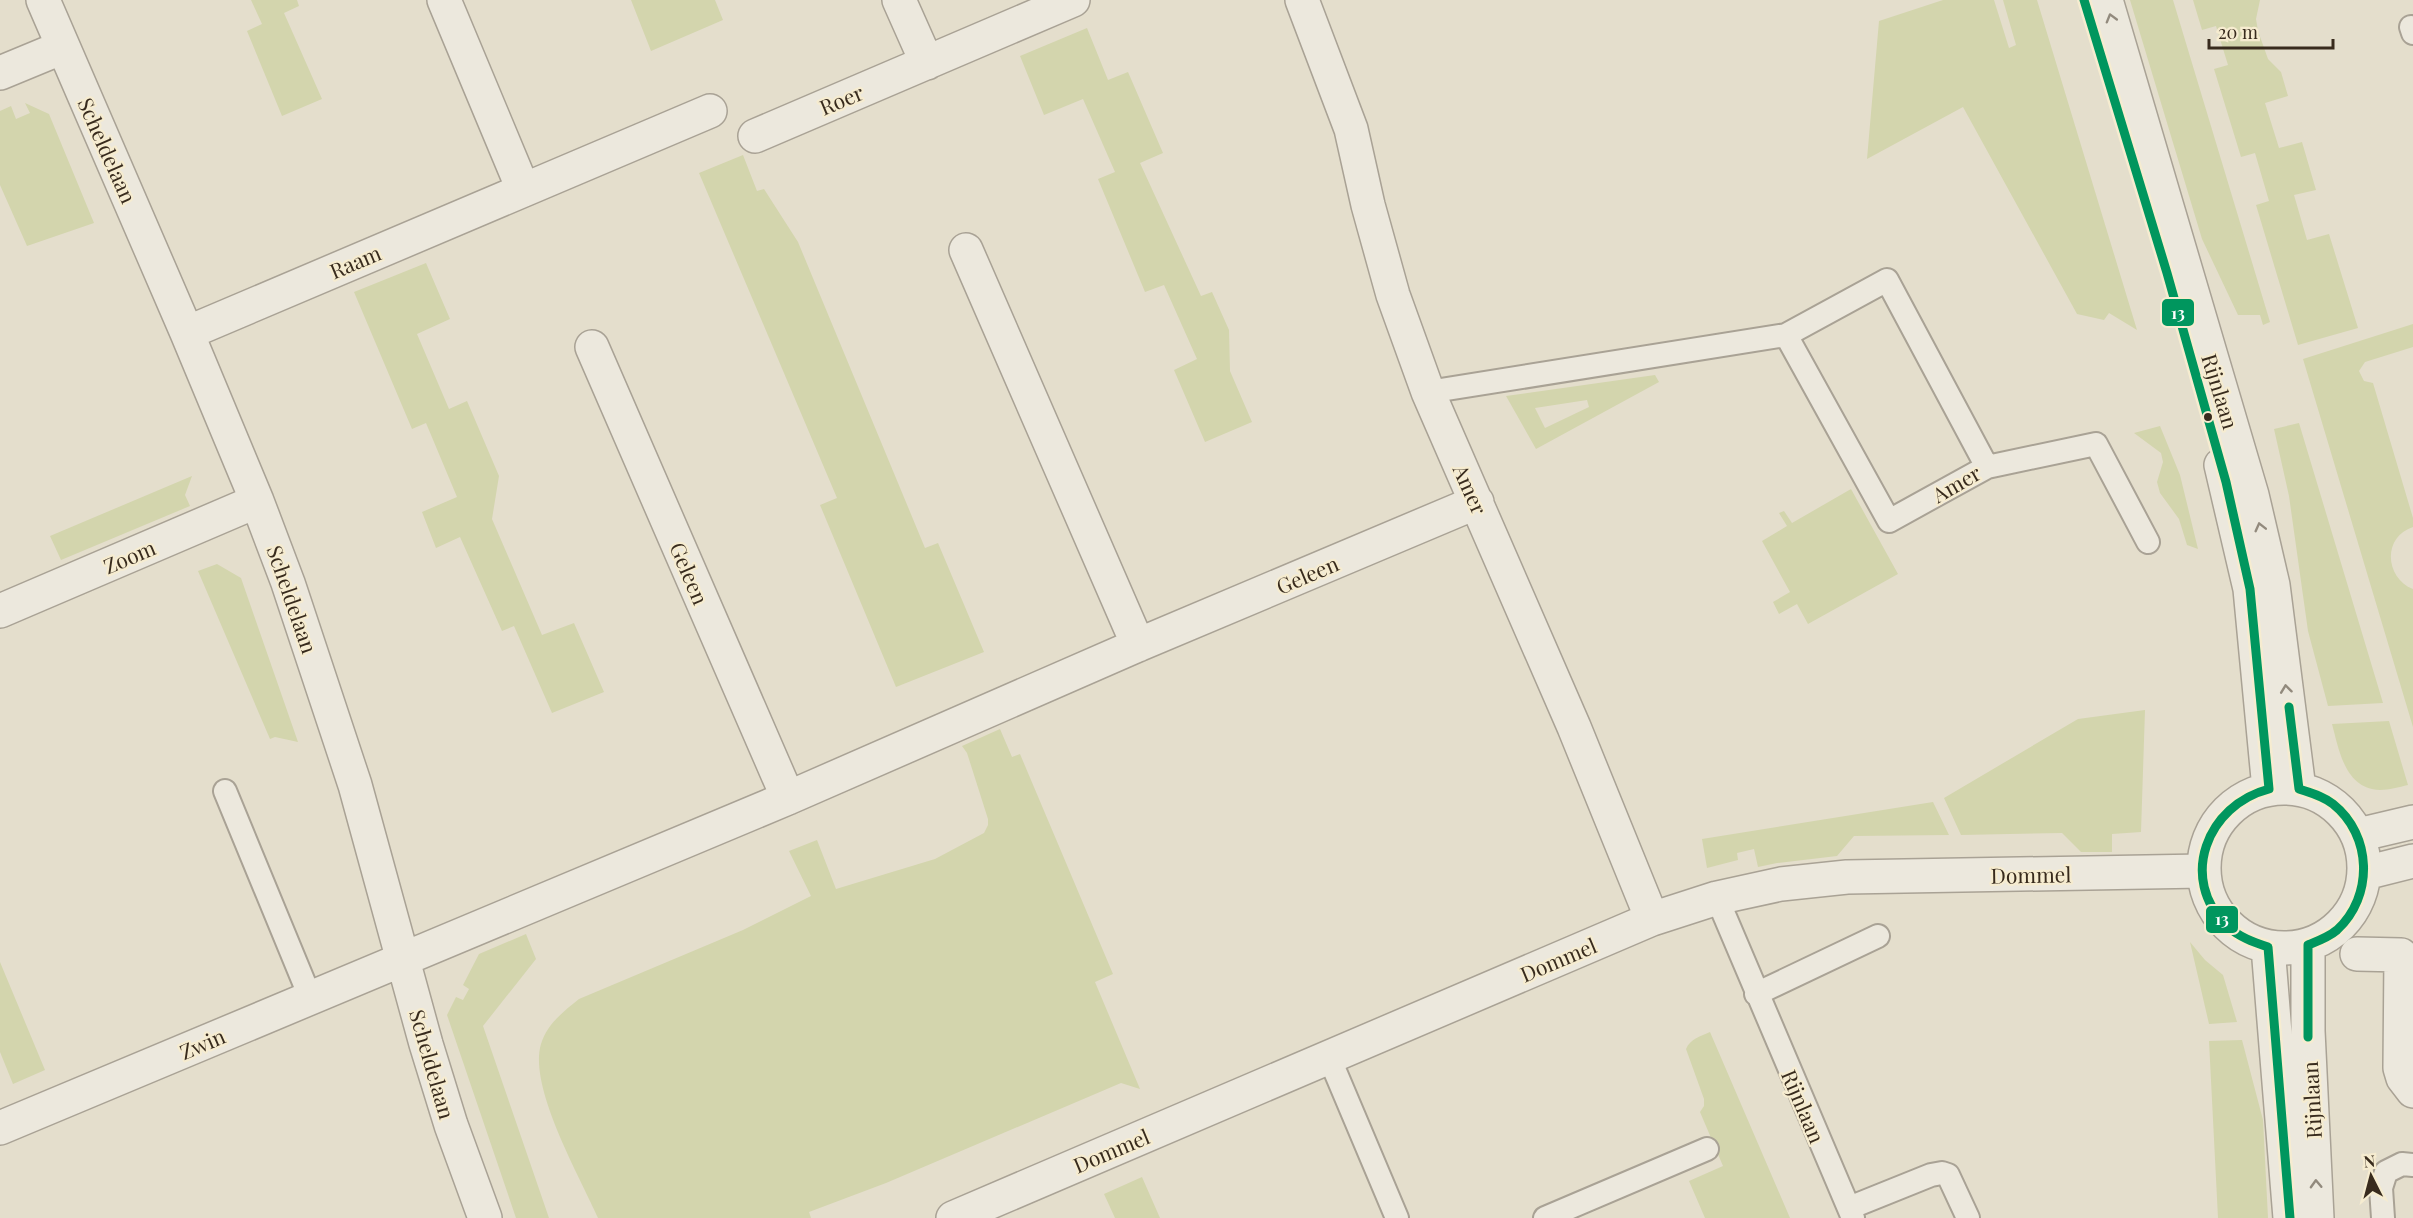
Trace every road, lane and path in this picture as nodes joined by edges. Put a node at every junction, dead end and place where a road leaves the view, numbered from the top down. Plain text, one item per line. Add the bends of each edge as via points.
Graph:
1 (43, 0) edge
2 (444, 0) edge
3 (899, 0) edge
4 (1073, 0) edge
5 (1302, 0) edge
6 (2084, 0) edge
7 (2106, 0) edge
8 (63, 47) junction
9 (927, 63) junction
10 (0, 73) edge
11 (710, 111) dead end
12 (755, 136) dead end
13 (523, 189) junction
14 (966, 250) dead end
15 (187, 333) junction
16 (1786, 335) junction
17 (592, 347) dead end
18 (1428, 392) junction
19 (1987, 467) junction
20 (257, 501) junction
21 (1477, 502) junction
22 (2148, 542) dead end
23 (0, 611) edge
24 (1138, 645) junction
25 (2284, 789) junction
26 (225, 791) dead end
27 (788, 798) junction
28 (2413, 822) edge
29 (2358, 835) junction
30 (2413, 861) edge
31 (2203, 871) junction
32 (2365, 873) junction
33 (1717, 898) junction
34 (1652, 919) junction
35 (1878, 936) dead end
36 (2308, 945) junction
37 (2268, 947) junction
38 (2357, 954) dead end
39 (404, 958) junction
40 (1756, 994) junction
41 (310, 997) junction
42 (1329, 1057) junction
43 (2413, 1090) edge
44 (0, 1128) edge
45 (1707, 1149) dead end
46 (2413, 1165) edge
47 (1851, 1213) edge
48 (485, 1218) edge
49 (953, 1218) edge
50 (1397, 1218) edge
51 (1545, 1218) edge
52 (1968, 1218) edge
53 (2289, 1218) edge
54 (2317, 1218) edge
55 (2383, 1218) edge

1 - 8 street, Scheldelaan
2 - 13 street
3 - 9 street
4 - 9 street, Roer
5 - 18 street, Amer via 1351,129 1393,296
6 - 25 street, Rijnlaan via 2226,482 2250,589
25 -> 7 street, Rijnlaan via 2273,585 2260,528
8 - 10 street
8 - 15 street, Scheldelaan
9 - 12 street, Roer
11 - 13 street, Raam
13 - 15 street, Raam
14 - 24 street
15 - 20 street, Scheldelaan
16 - 18 lane, Amer
16 - 19 lane, Amer via 1889,521
16 - 19 lane, Amer via 1887,280
17 - 27 street, Geleen
18 - 21 street, Amer
19 - 22 lane via 2096,444
20 - 23 street, Zoom
20 - 39 street, Scheldelaan via 352,774
21 - 24 street, Geleen
21 - 34 street, Amer
24 - 27 street, Geleen
25 - 29 street via 2318,795 2347,818
25 - 31 street via 2251,795 2234,804 2210,834
26 - 41 lane
27 - 39 street, Geleen
28 - 29 street
29 - 32 street
30 - 32 street
31 - 33 street, Dommel via 1847,877 1781,884
31 - 37 street via 2212,905 2222,921 2252,942
32 - 36 street via 2348,918 2337,930
33 - 34 street, Dommel
33 - 40 lane, Rijnlaan
34 - 42 street, Dommel
35 - 40 lane
36 - 37 street via 2289,949
54 -> 36 street, Rijnlaan
37 - 53 street, Rijnlaan
38 - 43 street via 2401,955 2400,1068
39 - 41 street, Zwin
39 - 48 street, Scheldelaan via 451,1125
40 - 47 lane, Rijnlaan
41 - 44 street, Zwin
42 - 49 street, Dommel
42 - 50 lane
45 - 51 lane
46 - 55 lane via 2402,1164 2386,1172 2381,1188
47 - 52 lane via 1942,1173 1954,1185

